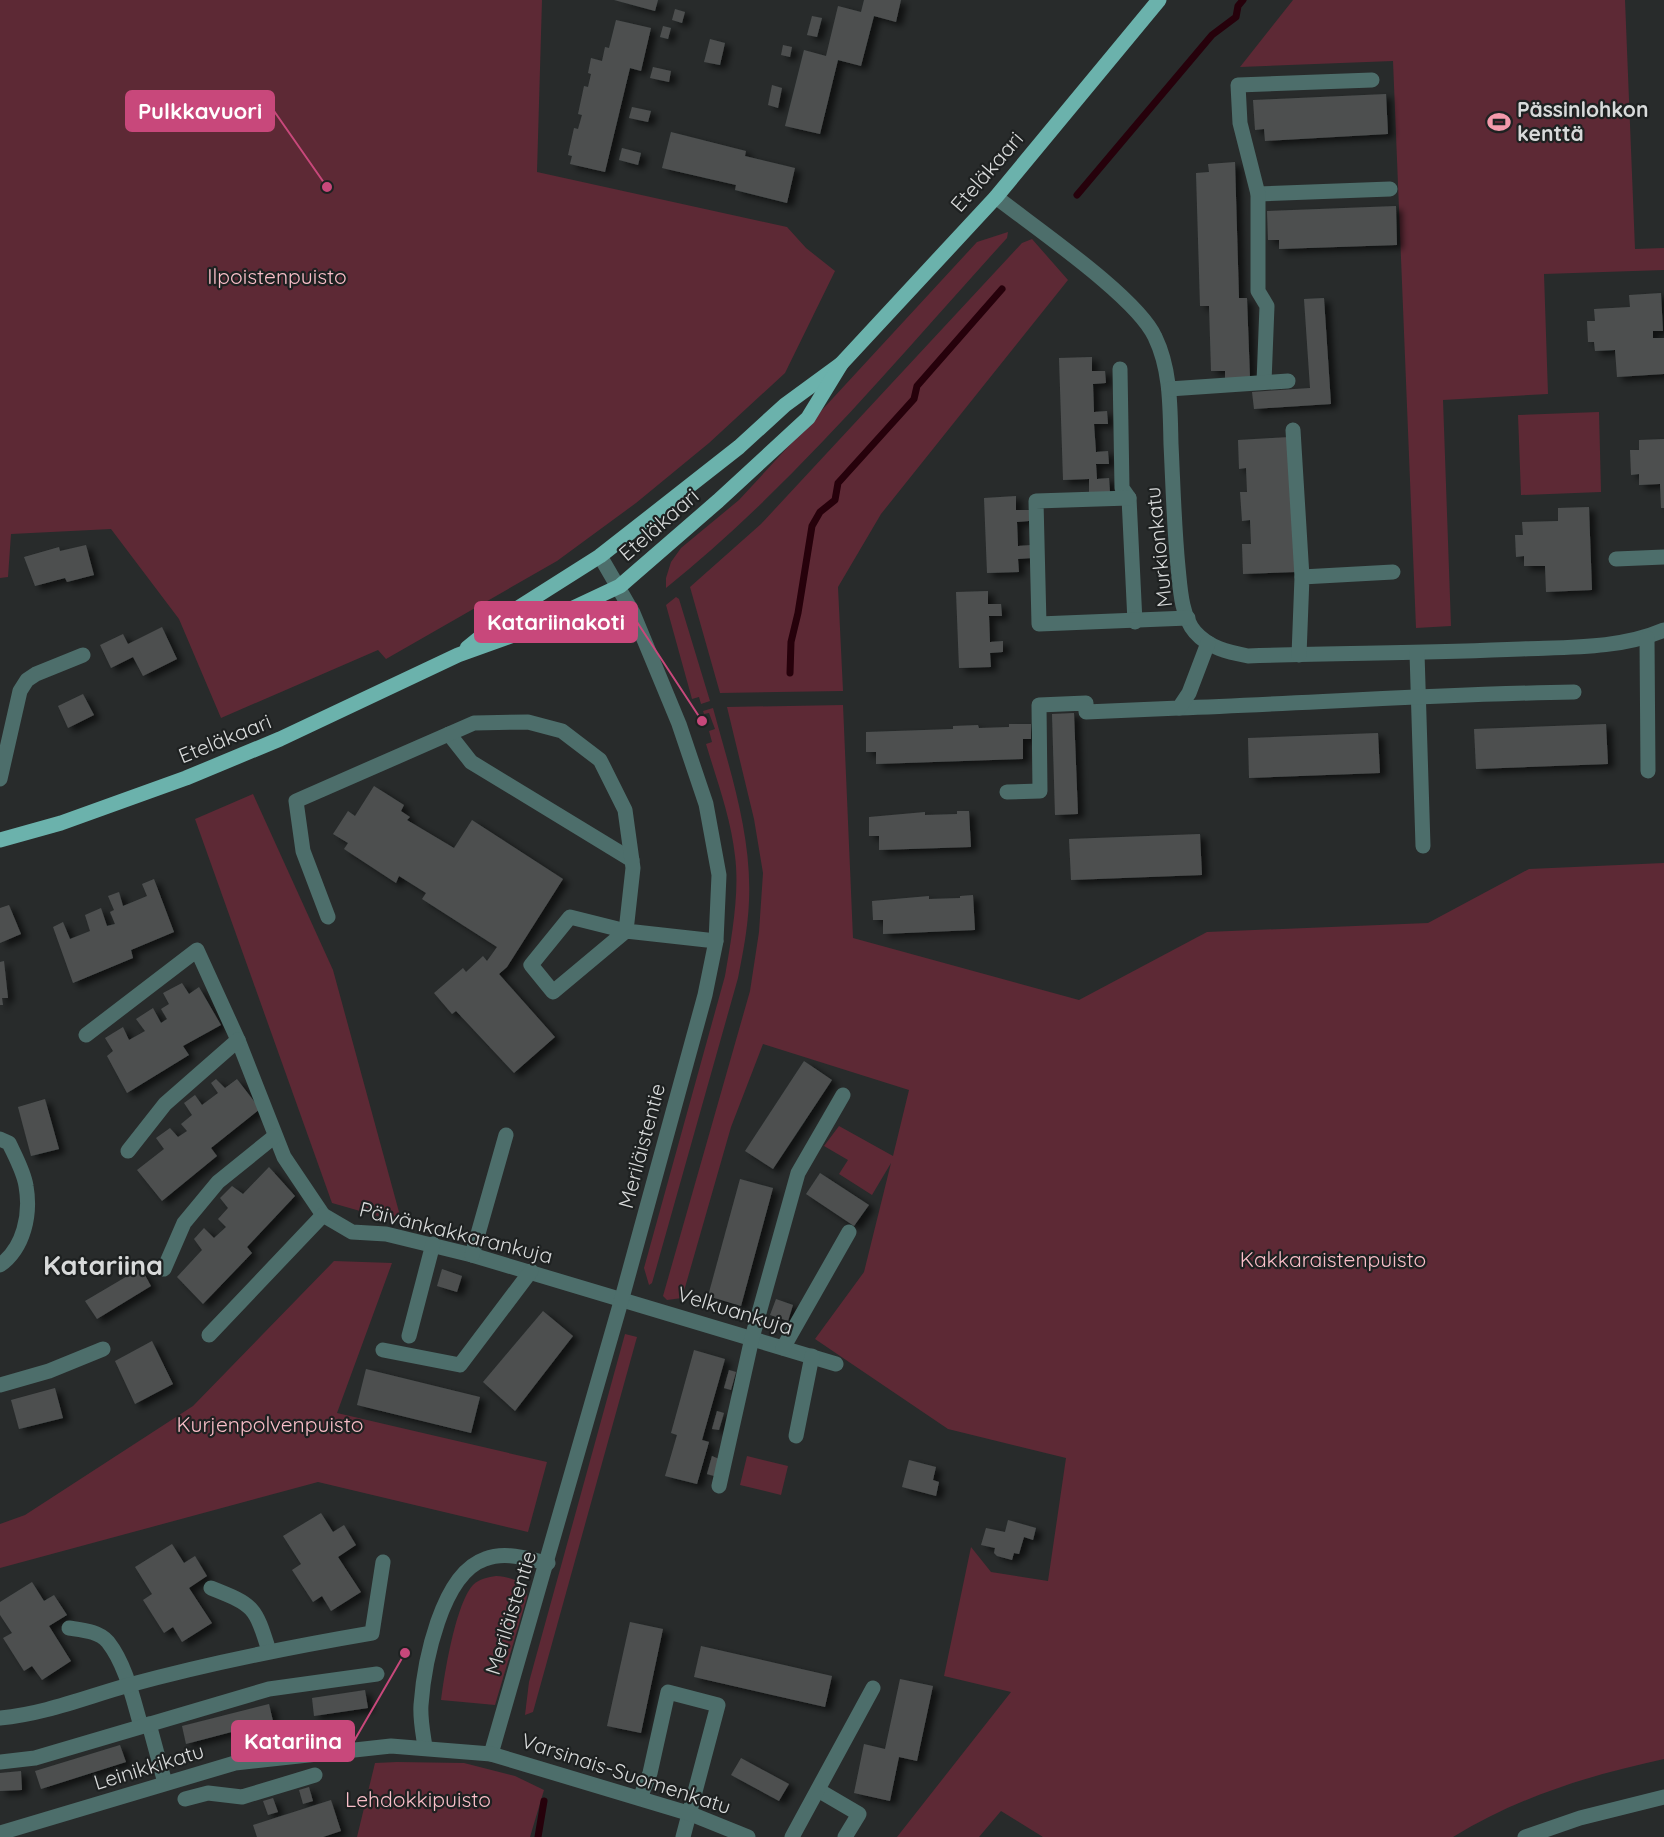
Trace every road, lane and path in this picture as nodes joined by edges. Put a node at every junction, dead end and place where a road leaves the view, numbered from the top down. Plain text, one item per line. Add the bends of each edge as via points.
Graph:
1 (1159, 0) edge
2 (1372, 80) dead end
3 (1390, 189) dead end
4 (1258, 194) junction
5 (996, 197) junction
6 (841, 364) junction
7 (1120, 369) dead end
8 (1288, 381) dead end
9 (1264, 382) junction
10 (1169, 389) junction
11 (1293, 430) dead end
12 (1129, 498) junction
13 (600, 556) junction
14 (1664, 557) edge
15 (1616, 559) dead end
16 (1393, 572) dead end
17 (1302, 577) junction
18 (620, 586) junction
19 (1188, 618) junction
20 (1136, 622) junction
21 (1664, 630) edge
22 (1647, 638) junction
23 (1208, 643) junction
24 (1417, 653) junction
25 (1299, 655) junction
26 (83, 656) dead end
27 (458, 656) junction
28 (1574, 692) dead end
29 (1418, 699) junction
30 (1664, 701) edge
31 (1648, 702) junction
32 (1179, 708) junction
33 (449, 734) junction
34 (1648, 771) dead end
35 (0, 779) edge
36 (1007, 792) dead end
37 (0, 840) edge
38 (1423, 846) dead end
39 (632, 860) junction
40 (328, 917) dead end
41 (626, 931) junction
42 (716, 941) junction
43 (86, 1035) dead end
44 (238, 1040) junction
45 (843, 1095) dead end
46 (275, 1136) junction
47 (506, 1136) dead end
48 (0, 1139) edge
49 (128, 1151) dead end
50 (323, 1215) junction
51 (849, 1232) dead end
52 (433, 1244) junction
53 (472, 1255) junction
54 (0, 1265) edge
55 (164, 1269) dead end
56 (531, 1271) junction
57 (622, 1298) junction
58 (209, 1335) dead end
59 (409, 1336) dead end
60 (752, 1338) junction
61 (783, 1348) junction
62 (103, 1349) dead end
63 (383, 1350) dead end
64 (812, 1356) junction
65 (836, 1364) dead end
66 (0, 1385) edge
67 (796, 1436) dead end
68 (719, 1486) dead end
69 (383, 1562) dead end
70 (548, 1563) junction
71 (211, 1588) dead end
72 (69, 1628) dead end
73 (269, 1651) junction
74 (377, 1674) dead end
75 (129, 1685) junction
76 (873, 1688) dead end
77 (0, 1718) edge
78 (145, 1725) junction
79 (425, 1747) junction
80 (491, 1754) junction
81 (0, 1762) edge
82 (315, 1775) dead end
83 (165, 1783) junction
84 (818, 1790) junction
85 (1664, 1797) edge
86 (640, 1798) junction
87 (185, 1799) dead end
88 (691, 1814) junction
89 (0, 1833) edge
90 (740, 1835) edge
91 (683, 1837) edge
92 (792, 1837) edge
93 (845, 1837) edge
94 (1525, 1837) edge

1 - 5 main road, Eteläkaari
2 - 4 street via 1238,85 1240,123
3 - 4 street
4 - 9 street via 1258,291 1267,306
5 - 6 main road, Eteläkaari
5 - 10 street, Murkionkatu via 1142,316 1155,336
6 - 13 main road, Eteläkaari
6 - 18 main road, Eteläkaari via 808,418
7 - 12 street via 1122,488
8 - 9 street
9 - 10 street
10 - 19 street, Murkionkatu via 1175,530 1180,589
11 - 17 street
12 - 20 street
12 - 20 street via 1036,501 1039,624
13 - 18 street, Meriläistentie
13 - 27 main road, Eteläkaari via 510,613
14 - 15 street
16 - 17 street
17 - 25 street
18 - 27 main road, Eteläkaari via 522,632
18 - 42 street, Meriläistentie via 679,723 706,804 719,875
19 - 20 street
19 - 23 street, Murkionkatu via 1194,631
21 - 22 street, Murkionkatu
22 - 24 street, Murkionkatu via 1591,646
22 - 31 street
23 - 25 street, Murkionkatu via 1248,656
23 - 32 street via 1189,693
24 - 25 street, Murkionkatu
24 - 29 street
26 - 35 street via 27,680 20,692
27 - 37 main road, Eteläkaari via 186,778 61,823
28 - 29 street via 1481,693
29 - 32 street
29 - 38 street
30 - 31 street
31 - 34 street
32 - 36 street via 1086,712 1086,703 1039,705 1040,791
33 - 39 street via 471,762
33 - 39 street via 474,723 507,722 528,722 562,731 600,760 626,810
33 - 40 street via 296,801 303,851
39 - 41 street
41 - 41 street via 553,992 531,965 570,917
41 - 42 street
42 - 57 street, Meriläistentie via 705,995
43 - 44 street, Päivänkakkarankuja via 197,950
44 - 46 street, Päivänkakkarankuja
44 - 49 street via 165,1104
45 - 60 street via 798,1173
46 - 50 street, Päivänkakkarankuja via 284,1157
46 - 55 street via 218,1182 184,1223
47 - 53 street
48 - 54 street via 9,1143 27,1185 27,1226
50 - 52 street, Päivänkakkarankuja via 352,1232 386,1234
50 - 58 street
51 - 61 street
52 - 53 street, Päivänkakkarankuja
52 - 59 street
53 - 56 street, Päivänkakkarankuja
56 - 57 street, Päivänkakkarankuja
56 - 63 street via 460,1365
57 - 60 street, Velkuankuja
57 - 70 street, Meriläistentie
60 - 61 street, Velkuankuja
60 - 68 street
61 - 64 street, Velkuankuja
62 - 66 street
64 - 65 street, Velkuankuja
64 - 67 street
69 - 73 street via 372,1633
70 - 79 street via 512,1556 491,1557 466,1569 450,1590 424,1683 421,1715
70 - 80 street, Meriläistentie
71 - 73 street via 246,1602 259,1616
72 - 75 street via 93,1632 107,1642
73 - 75 street
74 - 78 street via 269,1689
75 - 77 street via 31,1715
75 - 78 street
76 - 84 street
78 - 81 street via 34,1758
78 - 83 street
79 - 80 street, Leinikkikatu
79 - 83 street, Leinikkikatu via 391,1746 268,1758
80 - 86 street, Varsinais-Suomenkatu
82 - 87 street via 242,1797 208,1793
83 - 89 street, Leinikkikatu
84 - 92 street
84 - 93 street via 859,1814
85 - 94 street via 1580,1818
86 - 88 street, Varsinais-Suomenkatu
86 - 88 street via 650,1773 668,1692 718,1705
88 - 90 street, Varsinais-Suomenkatu
88 - 91 street

